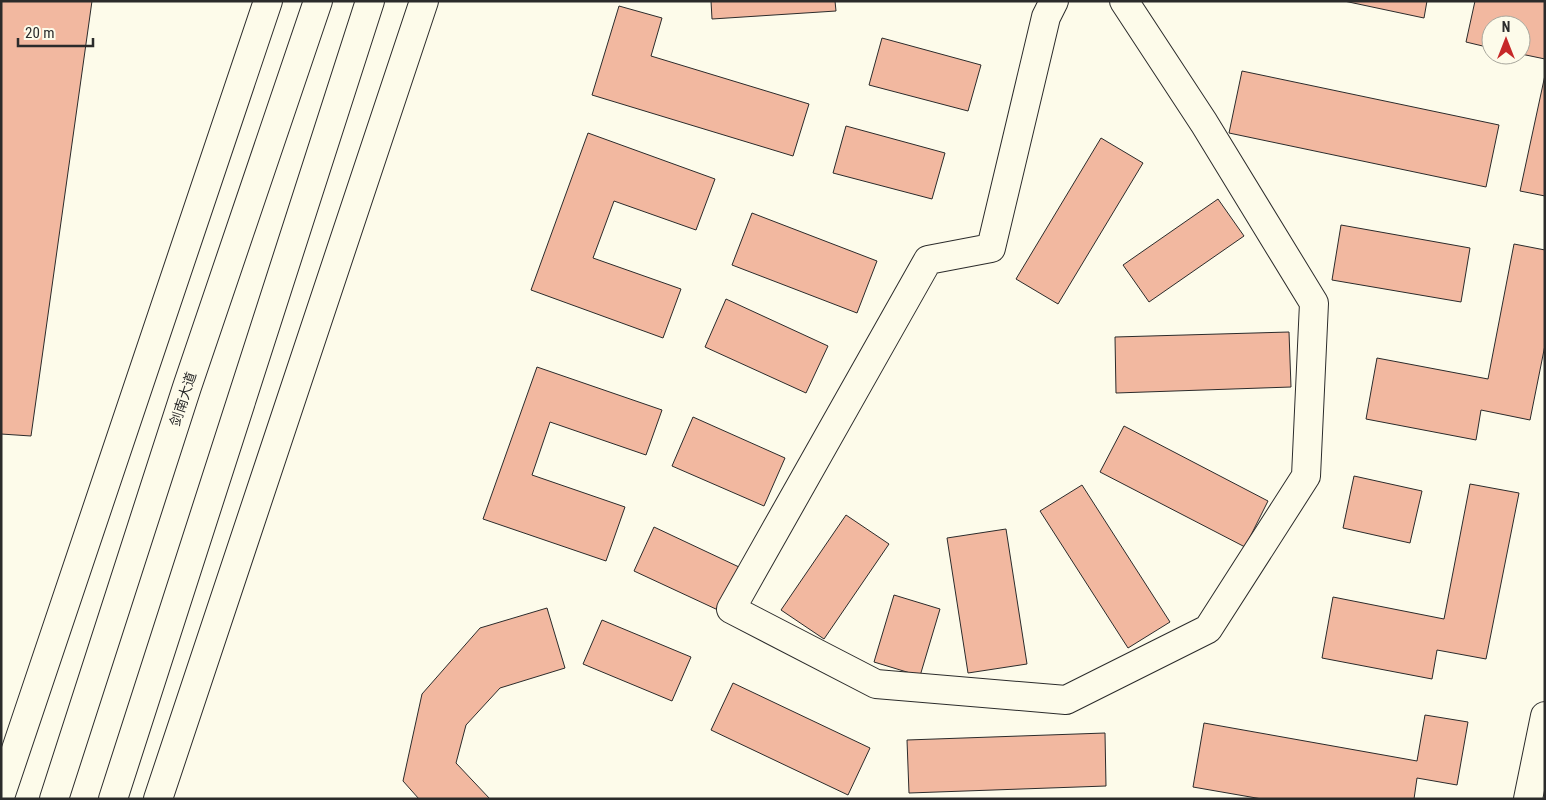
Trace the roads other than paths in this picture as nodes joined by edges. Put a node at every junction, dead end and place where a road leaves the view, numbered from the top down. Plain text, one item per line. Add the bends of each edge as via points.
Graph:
1 (268, 1) edge
2 (318, 1) edge
3 (370, 1) edge
4 (1054, 1) edge
5 (1124, 1) edge
6 (418, 7) edge
7 (1545, 716) edge
8 (130, 745) junction
9 (64, 766) junction
10 (1, 794) edge
11 (42, 799) edge
12 (54, 799) edge
13 (112, 799) edge
14 (124, 799) edge
15 (158, 799) edge
16 (1528, 799) edge

1 - 10 main road
2 - 9 main road, 剑南大道 via 187,387
3 - 8 main road
4 - 5 main road via 1046,17 991,248 928,260 731,610 876,684 1066,700 1208,629 1306,476 1314,303 1204,123
6 - 15 main road
7 - 16 main road
8 - 13 main road
8 - 14 main road
9 - 11 main road
9 - 12 main road, 剑南大道

